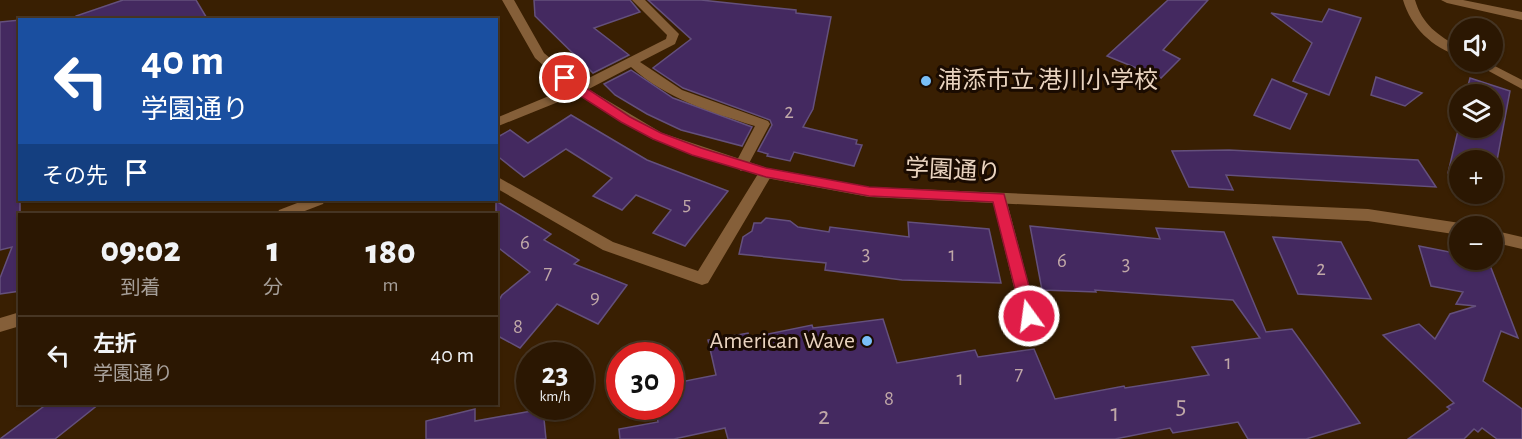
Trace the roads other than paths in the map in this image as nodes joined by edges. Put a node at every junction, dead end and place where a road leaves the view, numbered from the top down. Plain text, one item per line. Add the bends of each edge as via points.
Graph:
1 (508, 0) edge
2 (638, 0) edge
3 (1409, 0) edge
4 (1447, 0) edge
5 (1522, 16) edge
6 (1449, 45) edge
7 (633, 62) junction
8 (1497, 72) edge
9 (1522, 85) edge
10 (578, 89) junction
11 (498, 122) edge
12 (741, 165) junction
13 (766, 173) junction
14 (498, 182) edge
15 (999, 198) junction
16 (316, 201) edge
17 (286, 213) edge
18 (1449, 227) edge
19 (1503, 239) edge
20 (1522, 243) edge
21 (1029, 316) dead end
22 (18, 320) edge
23 (0, 325) edge

1 - 10 street, 学園通り via 539,55
2 - 7 street via 673,34 663,47
3 - 6 street via 1412,15 1422,28
4 - 5 street
7 - 10 street
7 - 12 street via 647,76 694,102 763,124
8 - 9 street
10 - 11 street
10 - 12 street, 学園通り via 657,136
12 - 13 street, 学園通り
13 - 14 street via 702,279 608,246
13 - 15 street, 学園通り via 869,192
15 - 18 street, 学園通り via 1368,215
15 - 21 street
16 - 17 street
19 - 20 street
22 - 23 street

